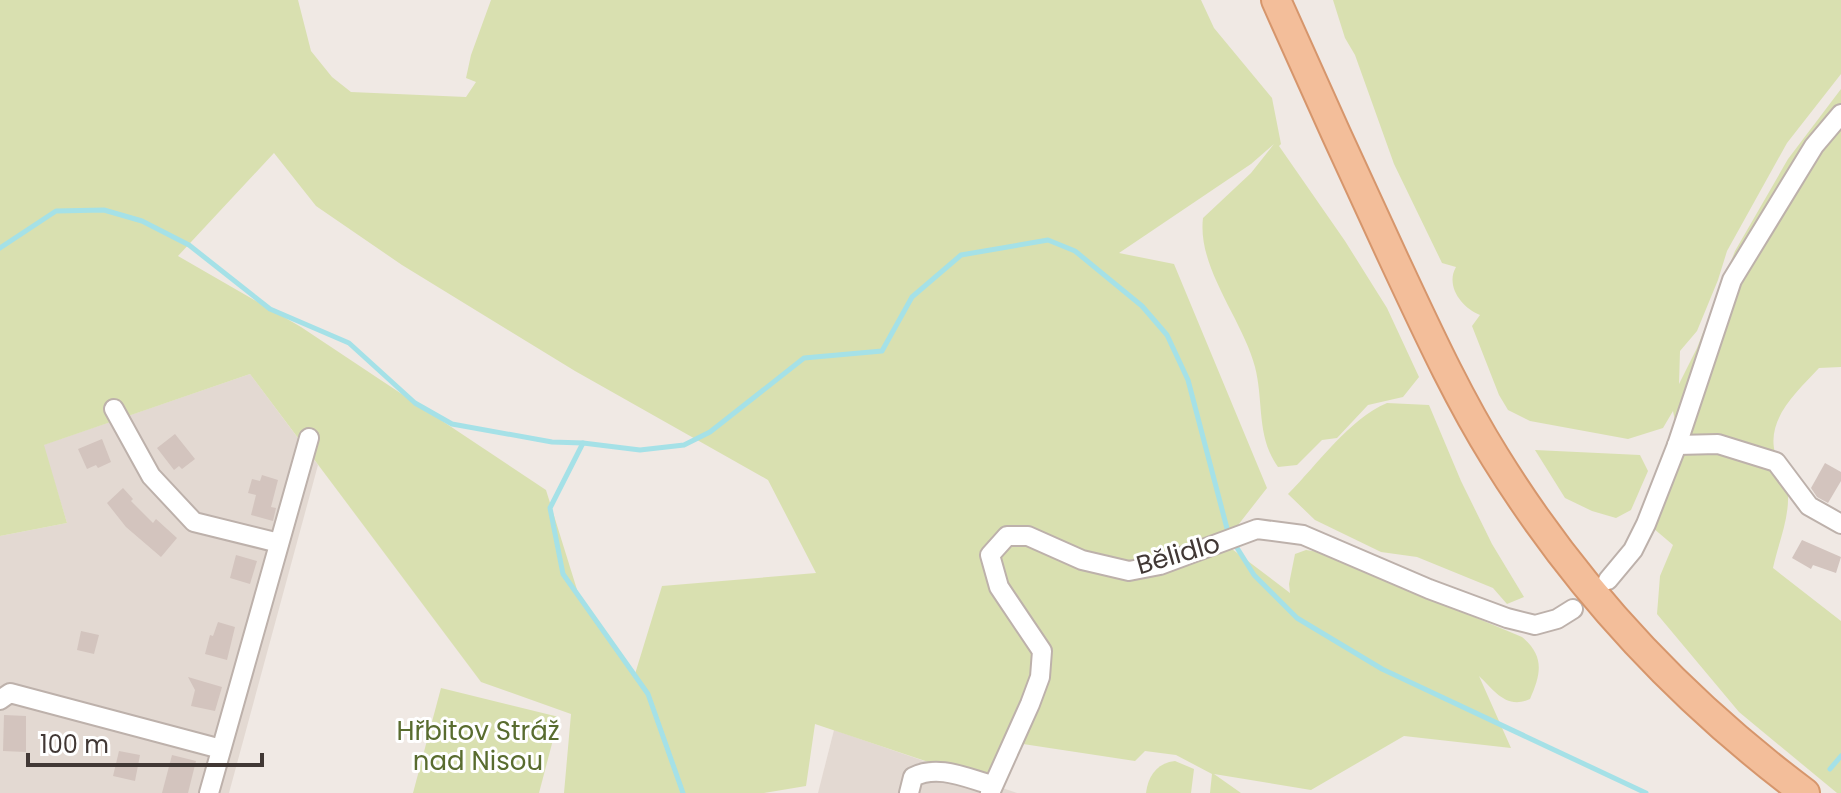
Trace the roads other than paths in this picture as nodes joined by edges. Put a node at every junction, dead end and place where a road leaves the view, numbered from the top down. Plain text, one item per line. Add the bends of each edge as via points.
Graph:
1 (1276, 0) edge
2 (1841, 114) edge
3 (114, 409) dead end
4 (309, 438) dead end
5 (1677, 445) junction
6 (1841, 524) edge
7 (279, 543) junction
8 (1608, 580) dead end
9 (1573, 609) dead end
10 (0, 700) edge
11 (221, 749) junction
12 (991, 789) edge
13 (209, 793) edge
14 (909, 793) edge
15 (1805, 793) edge

1 - 15 main road via 1438,354 1496,458 1577,576 1615,620 1738,742
2 - 5 street via 1814,146 1732,280
3 - 7 street via 151,476 194,522
4 - 7 street
5 - 6 street via 1718,444 1776,462 1809,506
5 - 8 street via 1633,550
7 - 11 street
9 - 12 street, Bělidlo via 1535,625 1507,618 1303,535 1257,529 1129,571 1082,560 1028,536 1007,536 990,555 999,587 1042,651 1040,677
10 - 11 street via 10,693
11 - 13 street
12 - 14 street via 925,770 913,777

